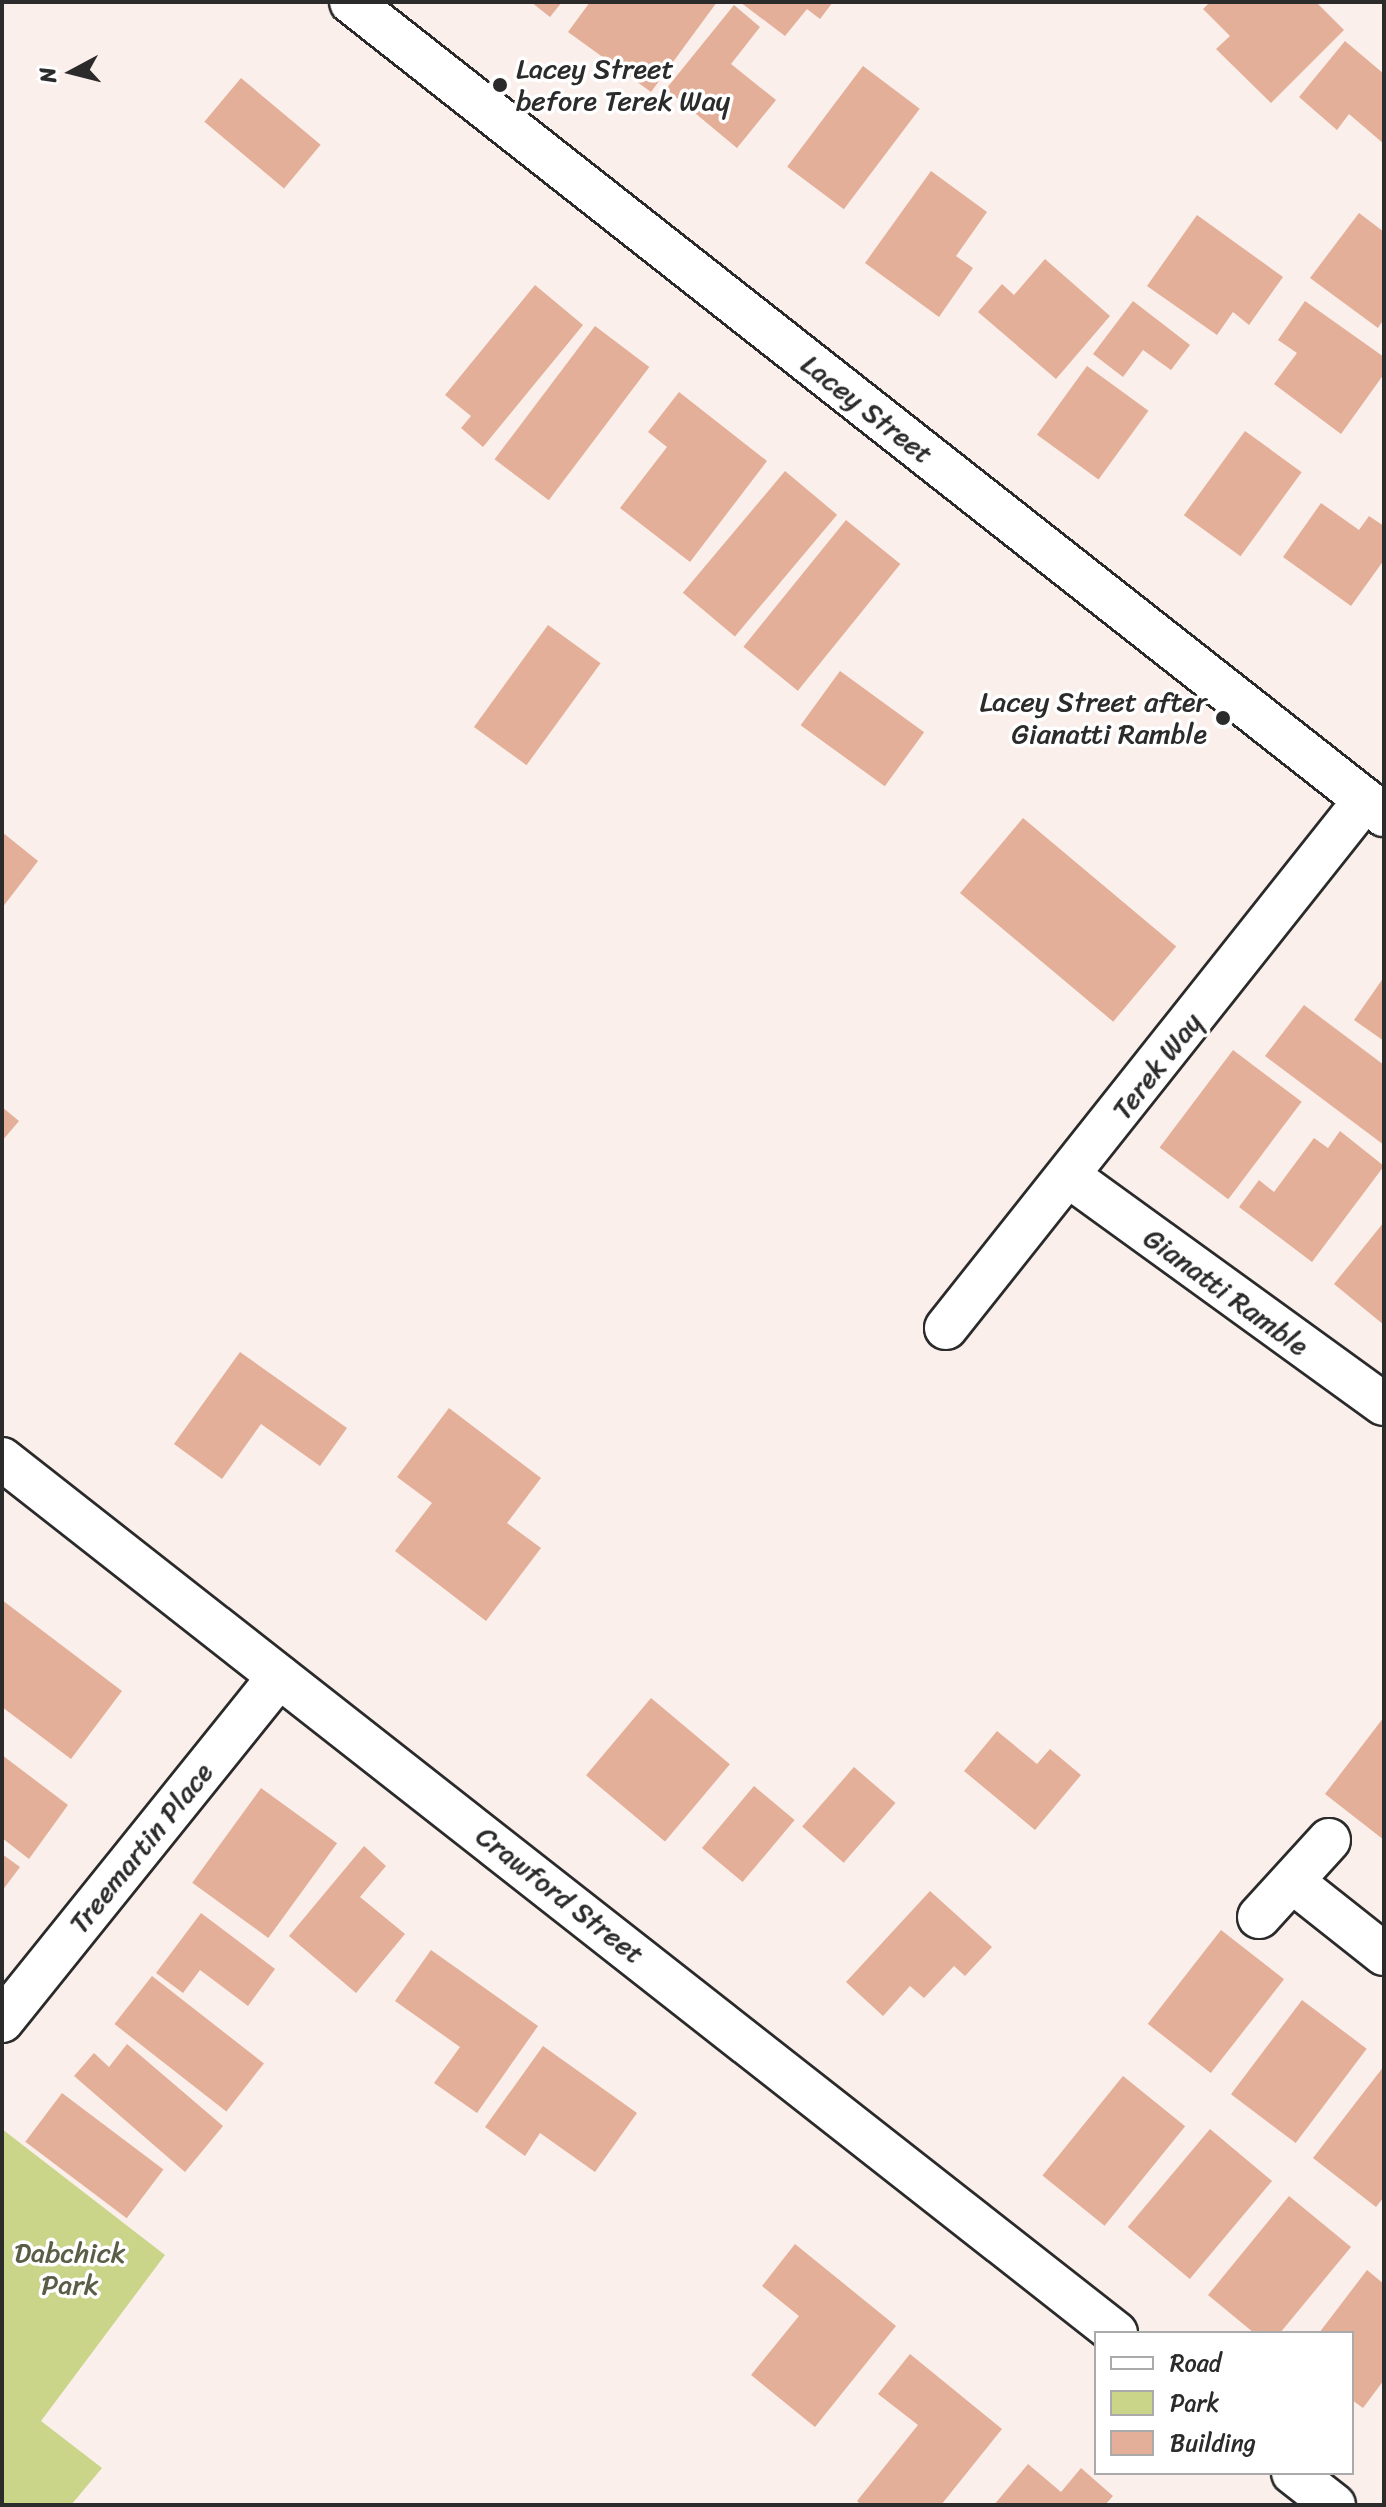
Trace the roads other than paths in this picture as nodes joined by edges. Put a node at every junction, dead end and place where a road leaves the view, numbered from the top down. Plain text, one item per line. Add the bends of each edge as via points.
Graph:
1 (351, 2) edge
2 (1375, 808) edge
3 (1070, 1177) junction
4 (946, 1328) dead end
5 (1384, 1404) edge
6 (2, 1459) edge
7 (279, 1676) junction
8 (1329, 1840) dead end
9 (1293, 1882) junction
10 (1259, 1917) dead end
11 (1384, 1954) edge
12 (2, 2021) edge
13 (1113, 2331) edge
14 (1296, 2475) edge
15 (1334, 2505) edge

1 - 2 street, Lacey Street
2 - 3 street, Terek Way
3 - 4 street, Terek Way
3 - 5 street, Gianatti Ramble
6 - 7 street, Crawford Street
7 - 12 street, Treemartin Place
7 - 13 street, Crawford Street
8 - 9 street
9 - 10 street
9 - 11 street
14 - 15 street

